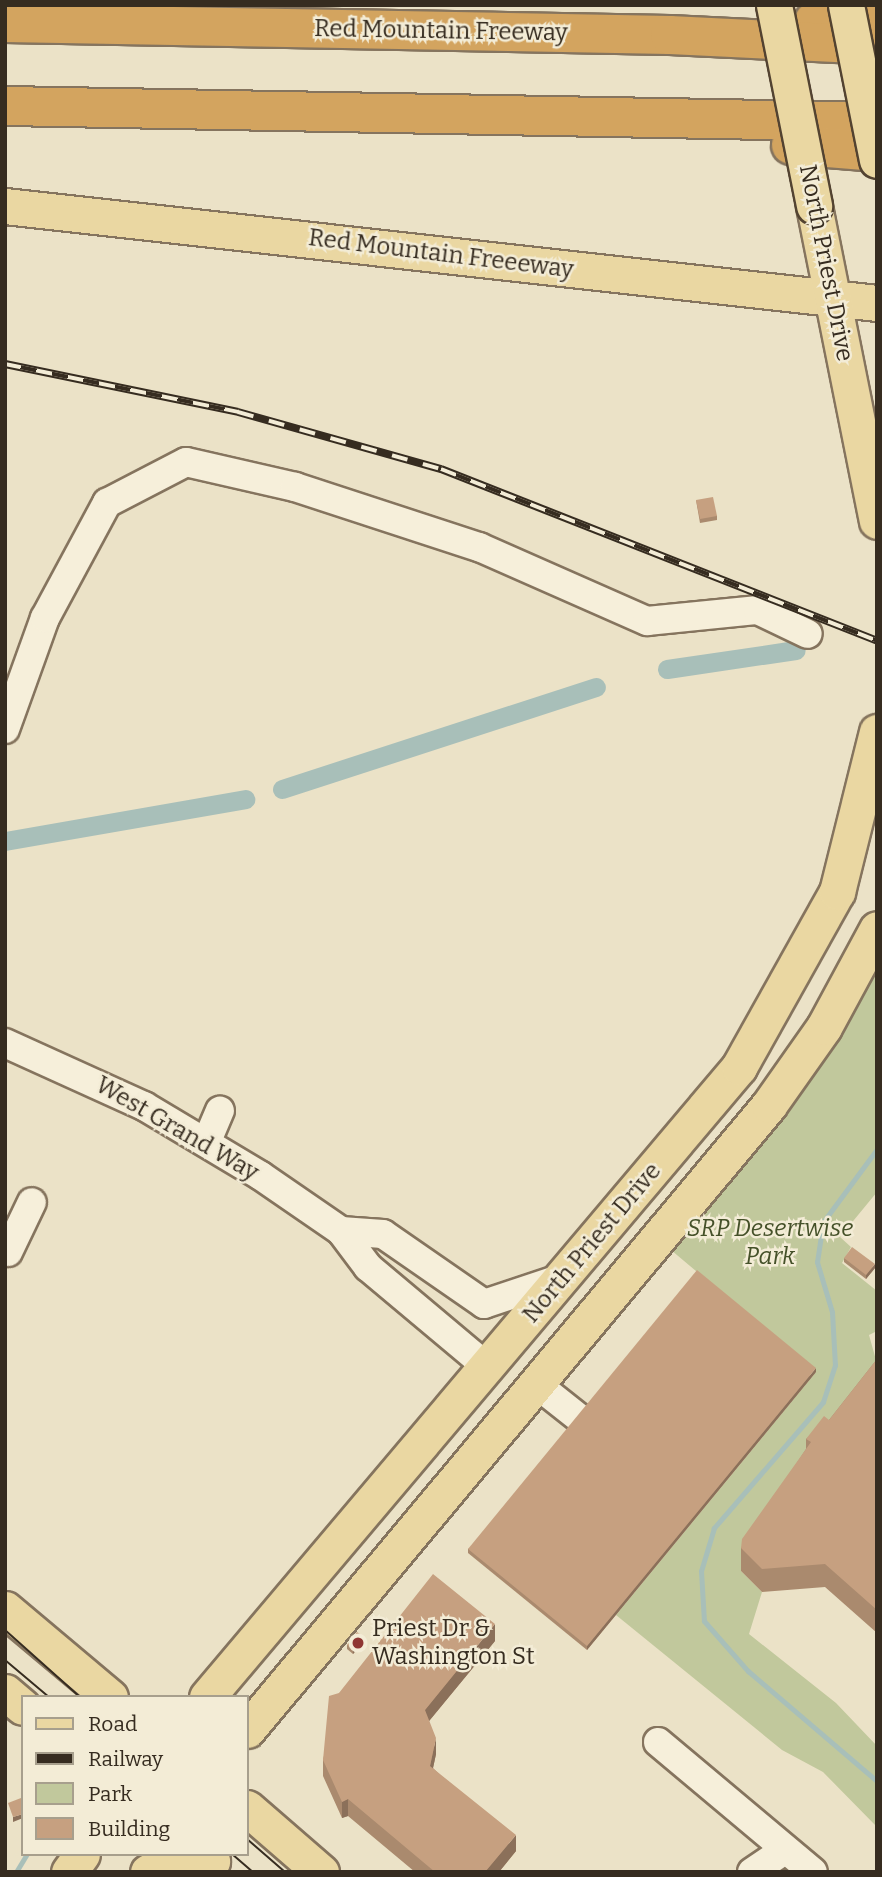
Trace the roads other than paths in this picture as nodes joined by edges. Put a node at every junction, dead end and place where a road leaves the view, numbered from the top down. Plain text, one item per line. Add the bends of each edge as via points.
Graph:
1 (775, 5) edge
2 (846, 5) edge
3 (877, 15) edge
4 (5, 23) edge
5 (670, 35) junction
6 (877, 45) edge
7 (5, 106) edge
8 (559, 120) junction
9 (877, 122) edge
10 (877, 152) edge
11 (877, 160) edge
12 (5, 206) edge
13 (833, 298) junction
14 (877, 303) edge
15 (877, 521) edge
16 (808, 634) dead end
17 (5, 729) edge
18 (877, 732) edge
19 (877, 929) edge
20 (5, 1043) edge
21 (220, 1111) dead end
22 (207, 1141) junction
23 (32, 1202) dead end
24 (341, 1231) junction
25 (11, 1234) edge
26 (598, 1238) junction
27 (566, 1276) junction
28 (487, 1367) junction
29 (535, 1384) junction
30 (630, 1459) edge
31 (5, 1609) edge
32 (5, 1692) edge
33 (108, 1695) edge
34 (209, 1695) edge
35 (21, 1705) edge
36 (248, 1729) edge
37 (658, 1742) dead end
38 (248, 1809) edge
39 (81, 1856) edge
40 (134, 1856) edge
41 (200, 1859) edge
42 (69, 1872) edge
43 (122, 1872) edge
44 (148, 1872) edge
45 (321, 1872) edge
46 (752, 1872) edge
47 (774, 1872) edge
48 (813, 1872) edge

1 - 13 main road, North Priest Drive, bridge
2 - 11 main road, bridge
3 - 5 highway
4 - 5 highway, Red Mountain Freeway
5 - 6 highway, Red Mountain Freeway
7 - 8 highway
8 - 9 highway
8 - 10 highway
12 - 13 main road, Red Mountain Freeeway
13 - 14 main road, Red Mountain Freeeway
13 - 15 main road, North Priest Drive
16 - 17 street via 758,610 648,621 479,547 295,487 186,462 107,503 45,618
18 - 26 main road, North Priest Drive via 838,892 774,1012 739,1066
19 - 29 main road, North Priest Drive via 788,1081
20 - 22 street, West Grand Way
21 - 22 street
22 - 24 street, West Grand Way
23 - 25 street
24 - 27 street, West Grand Way via 383,1234 484,1304
24 - 28 street, West Grand Way via 368,1267
26 - 27 main road, North Priest Drive
26 - 29 main road via 583,1285 533,1345 526,1362
27 - 28 main road, North Priest Drive
28 - 34 main road, North Priest Drive
29 - 30 street
29 - 36 main road, North Priest Drive
31 - 33 main road
32 - 35 main road
37 - 48 street
38 - 45 main road
39 - 42 main road
40 - 43 main road
41 - 44 main road
46 - 47 street via 776,1856

